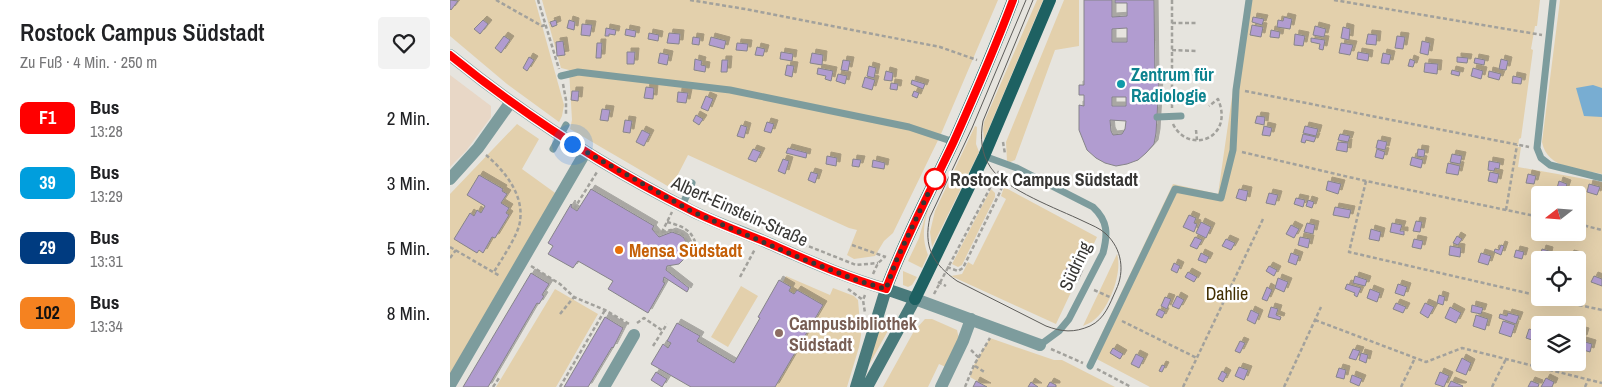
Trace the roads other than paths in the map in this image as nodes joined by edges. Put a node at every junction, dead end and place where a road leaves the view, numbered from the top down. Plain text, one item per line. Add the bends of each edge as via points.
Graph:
1 (1013, 0) edge
2 (1050, 0) edge
3 (1249, 0) edge
4 (1553, 0) edge
5 (450, 55) edge
6 (561, 76) road end
7 (510, 103) junction
8 (1181, 116) dead end
9 (1157, 117) dead end
10 (566, 124) road end
11 (560, 136) junction
12 (954, 142) junction
13 (553, 149) dead end
14 (585, 153) junction
15 (984, 156) junction
16 (1602, 178) edge
17 (450, 179) edge
18 (692, 183) dead end
19 (677, 208) junction
20 (886, 289) junction
21 (915, 299) junction
22 (971, 319) junction
23 (634, 335) dead end
24 (1040, 345) joint
25 (1090, 366) dead end
26 (450, 385) edge
27 (604, 387) edge
28 (856, 387) edge
29 (867, 387) edge
30 (941, 387) edge

1 - 12 main road
2 - 15 main road
3 - 25 lane via 1236,90 1233,150 1221,198 1175,189
4 - 16 lane via 1537,148 1541,158 1550,165
5 - 7 street, Albert-Einstein-Straße
6 - 12 lane via 578,72 730,90 909,127
7 - 11 street, Albert-Einstein-Straße
7 - 17 street via 478,148
8 - 9 lane
10 - 11 lane
11 - 13 lane
11 - 14 street, Albert-Einstein-Straße
12 - 20 main road via 896,261
14 - 19 street, Albert-Einstein-Straße
14 - 26 street
15 - 21 main road
15 - 24 lane, Südring via 1017,168 1093,207 1102,215 1105,224 1103,254 1069,319
18 - 19 lane
19 - 20 street, Albert-Einstein-Straße
20 - 21 main road, Südring
20 - 28 main road
21 - 22 street, Südring
21 - 29 main road
22 - 24 street, Südring
22 - 30 street
23 - 27 street

